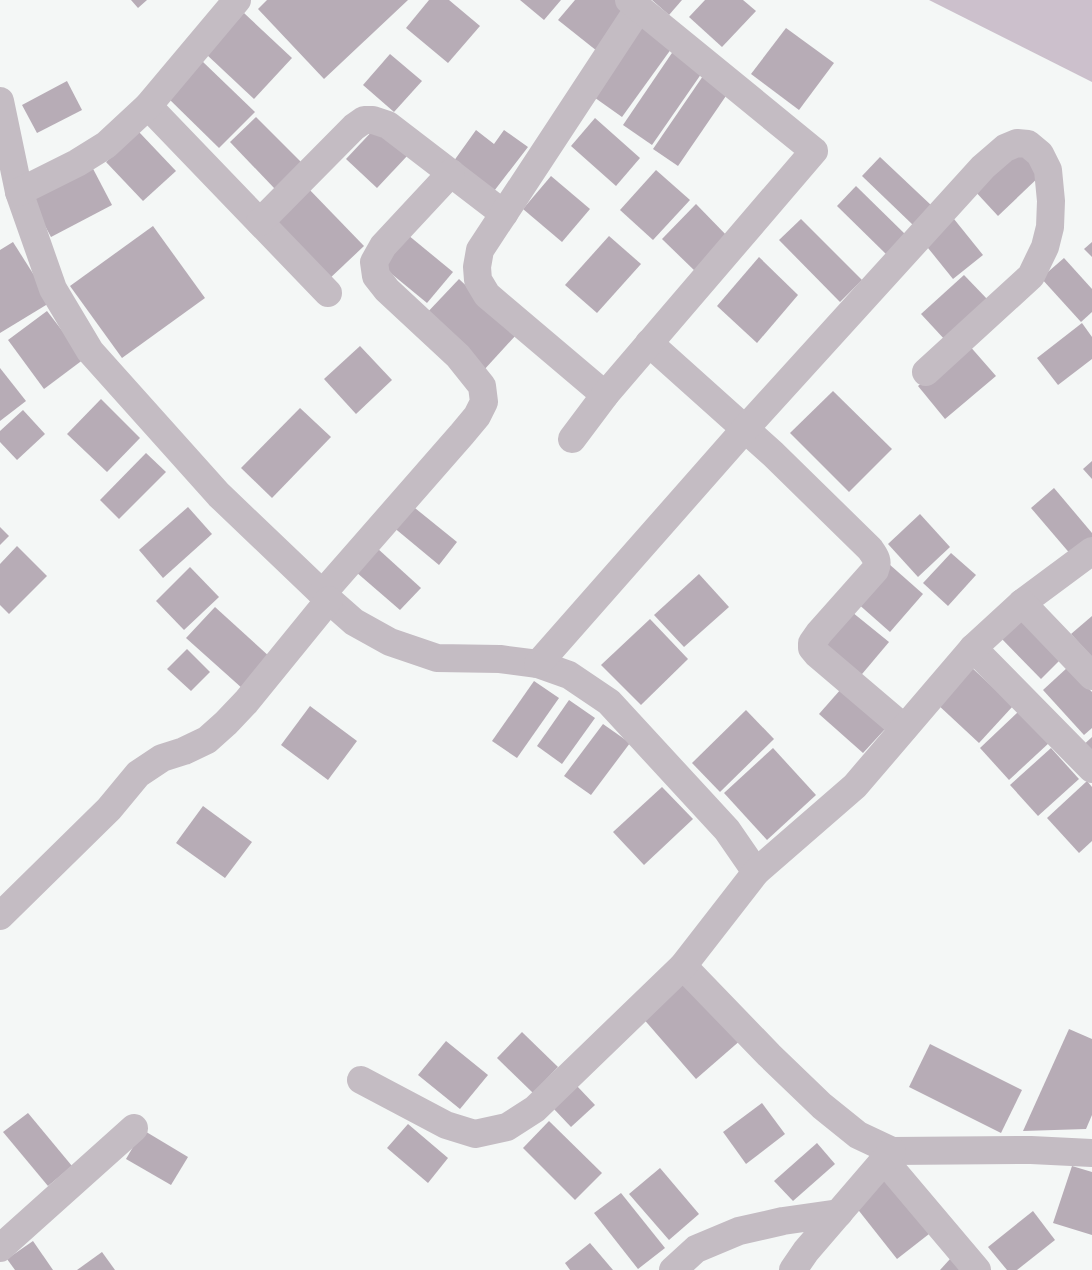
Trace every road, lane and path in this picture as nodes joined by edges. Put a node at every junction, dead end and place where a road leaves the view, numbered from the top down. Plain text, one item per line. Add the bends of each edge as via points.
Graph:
1 (237, 0) edge
2 (634, 4) edge
3 (0, 101) edge
4 (148, 106) junction
5 (451, 173) junction
6 (20, 192) junction
7 (504, 214) junction
8 (260, 222) junction
9 (328, 293) dead end
10 (649, 344) junction
11 (926, 372) dead end
12 (605, 395) junction
13 (745, 429) junction
14 (572, 439) dead end
15 (1092, 551) edge
16 (326, 597) junction
17 (1022, 603) junction
18 (973, 648) junction
19 (538, 664) junction
20 (1092, 676) edge
21 (904, 728) junction
22 (1092, 769) edge
23 (756, 872) junction
24 (0, 916) edge
25 (683, 966) junction
26 (361, 1080) dead end
27 (134, 1128) dead end
28 (1092, 1153) edge
29 (888, 1155) junction
30 (839, 1212) junction
31 (0, 1248) edge
32 (672, 1270) edge
33 (793, 1270) edge
34 (977, 1270) edge

1 - 4 street
2 - 7 street
2 - 10 street via 814,151
3 - 6 street
4 - 6 street via 106,145
4 - 8 street
5 - 7 street
5 - 8 street via 388,125 364,120
5 - 16 street via 383,246 374,262 376,276 458,356 482,386 484,402 477,416
6 - 16 street via 53,289 90,351 219,495
7 - 12 street via 480,250 478,280 487,295
8 - 9 street
10 - 12 street
10 - 13 street
11 - 13 street via 1030,276 1045,247 1050,227 1048,170 1040,154 1028,144 1017,142 983,166
12 - 14 street
13 - 19 street
13 - 21 street via 870,549 877,560 875,570 819,633 812,648
15 - 17 street
16 - 19 street via 354,622 390,642 437,658 500,659
16 - 24 street via 246,702 226,723 208,740 162,758 138,774 109,809
17 - 18 street
17 - 20 street
18 - 21 street
18 - 22 street
19 - 23 street via 570,675 609,702 727,830
21 - 23 street via 854,786
23 - 25 street
25 - 26 street via 535,1109 507,1127 476,1134 446,1125
25 - 29 street via 822,1106
27 - 31 street
28 - 29 street via 1030,1150
29 - 30 street
29 - 34 street
30 - 32 street via 783,1220 739,1231 696,1249
30 - 33 street

